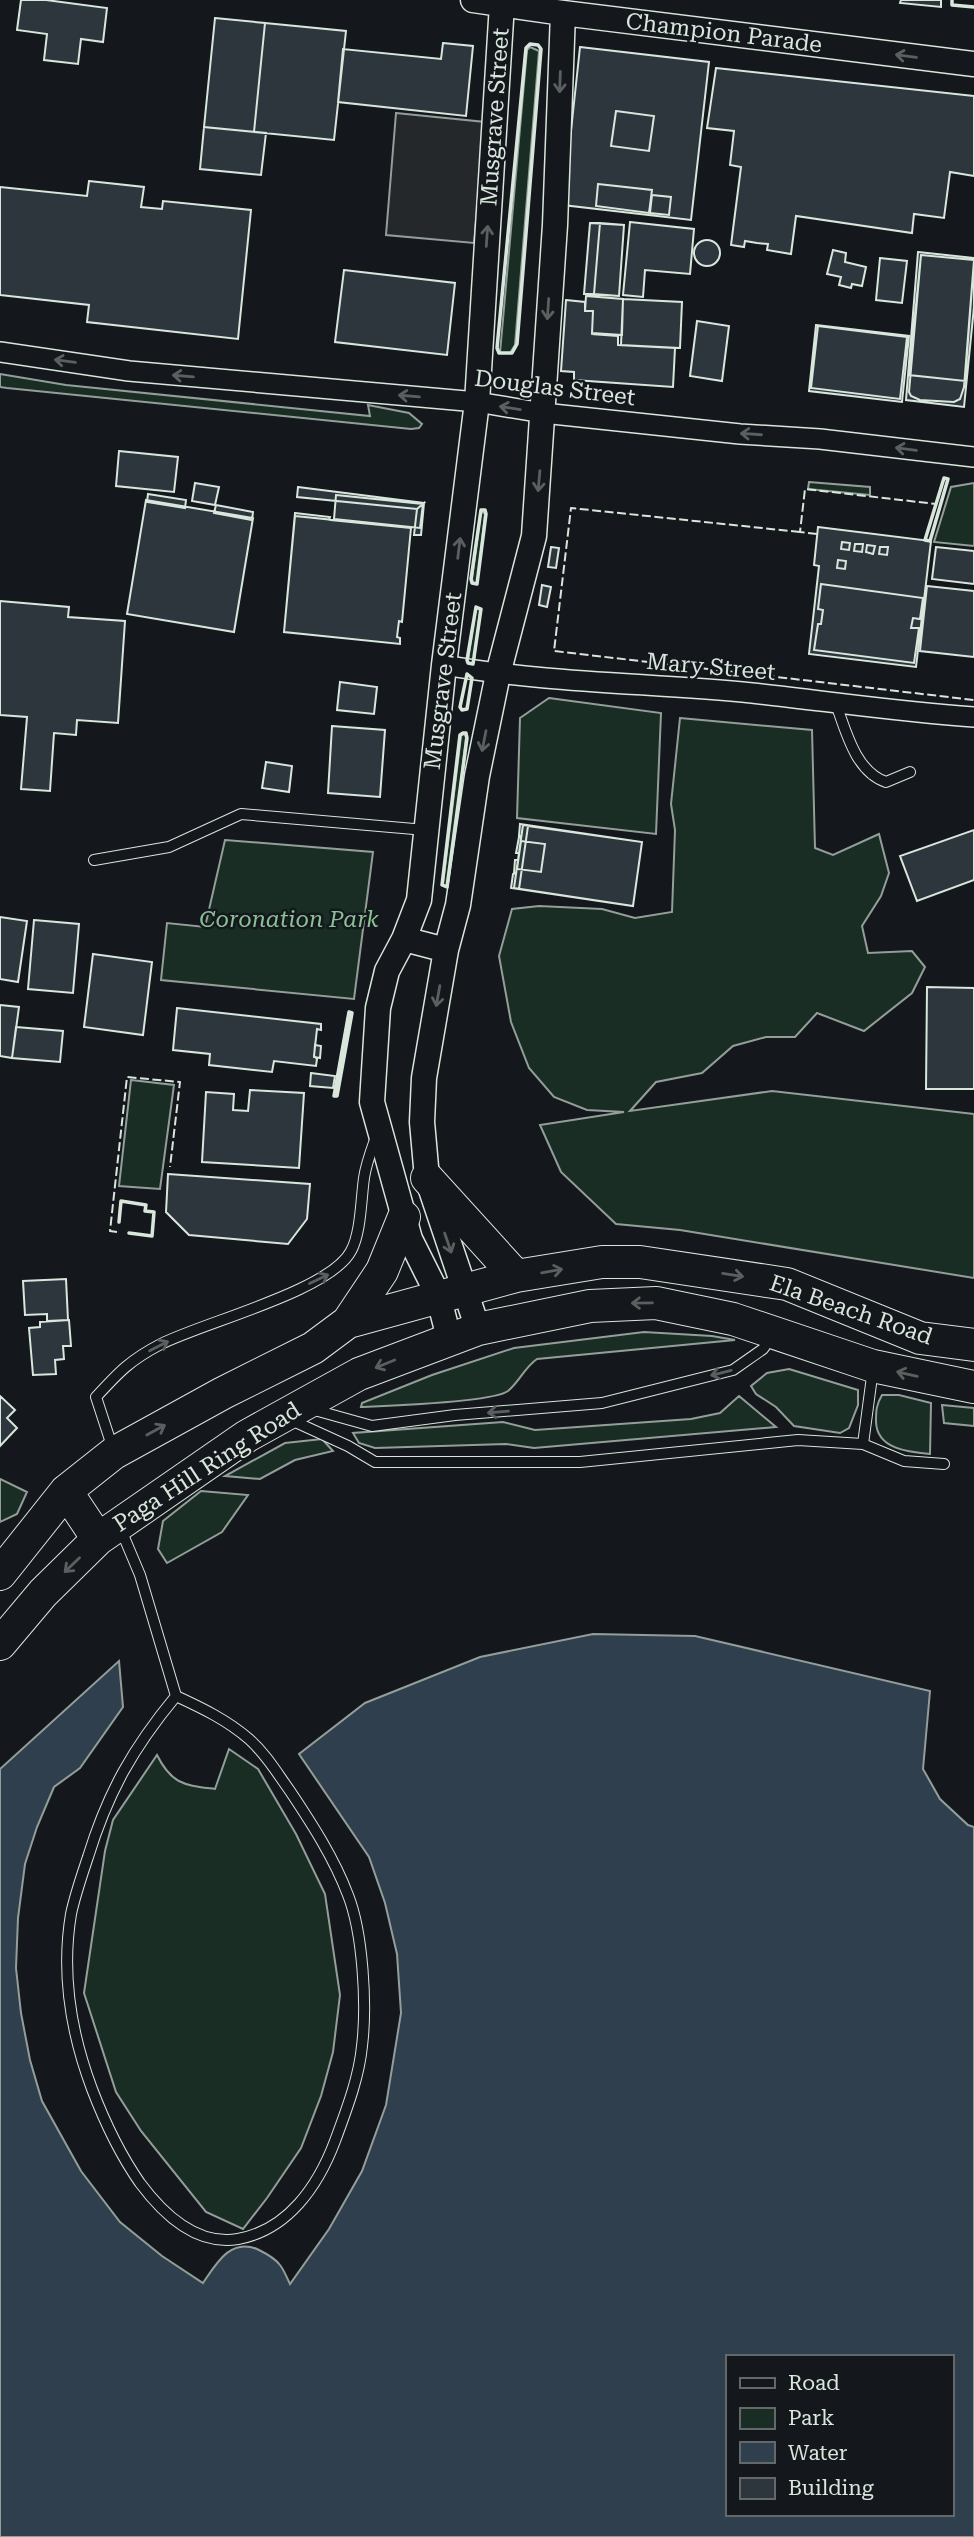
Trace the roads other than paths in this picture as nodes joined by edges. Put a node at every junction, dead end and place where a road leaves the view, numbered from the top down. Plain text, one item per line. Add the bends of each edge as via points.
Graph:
1 (473, 0) edge
2 (502, 4) junction
3 (563, 13) junction
4 (974, 64) edge
5 (0, 352) edge
6 (477, 402) junction
7 (543, 413) junction
8 (974, 457) edge
9 (444, 665) junction
10 (498, 674) junction
11 (836, 704) junction
12 (974, 717) edge
13 (910, 772) dead end
14 (414, 829) dead end
15 (94, 860) dead end
16 (404, 939) junction
17 (446, 950) junction
18 (379, 1129) junction
19 (427, 1178) junction
20 (404, 1217) junction
21 (516, 1276) junction
22 (451, 1292) junction
23 (339, 1329) junction
24 (774, 1333) junction
25 (463, 1334) junction
26 (974, 1345) edge
27 (873, 1366) junction
28 (974, 1387) edge
29 (290, 1411) junction
30 (863, 1444) junction
31 (114, 1453) junction
32 (944, 1464) dead end
33 (66, 1491) junction
34 (108, 1532) junction
35 (0, 1574) edge
36 (0, 1644) edge
37 (176, 1696) junction

1 - 2 street, Champion Parade
2 - 3 street, Champion Parade
6 -> 2 street, Musgrave Street
4 -> 3 street, Champion Parade
3 -> 7 street, Musgrave Street
6 -> 5 street, Douglas Street via 129,371
7 -> 6 street, Douglas Street
9 -> 6 street, Musgrave Street
8 -> 7 street, Douglas Street
7 -> 10 street, Musgrave Street via 534,537
9 - 10 street, Mary Street
9 - 16 street, Musgrave Street via 419,900
10 - 11 street, Mary Street
10 -> 17 street, Musgrave Street
11 - 12 street, Mary Street
11 - 13 lane via 867,773 886,782
14 - 15 lane via 241,814 169,848
16 - 17 street
16 - 18 street, Musgrave Street via 387,971 376,1020 372,1102
17 -> 19 street, Musgrave Street via 424,1079
18 - 20 street, Musgrave Street
31 -> 18 lane via 96,1397 127,1363 164,1343 288,1294 343,1263 352,1250 367,1161
19 - 21 highway
19 -> 22 street, Musgrave Street
20 - 22 street, Musgrave Street via 410,1239
20 - 23 highway via 382,1271
21 - 22 highway, Ela Beach Road
21 -> 26 highway, Ela Beach Road via 603,1262 666,1264 787,1284 920,1338
22 - 23 highway, Paga Hill Ring Road
22 - 25 street, Musgrave Street
31 -> 23 highway, Paga Hill Ring Road via 313,1348
24 -> 25 highway, Ela Beach Road via 656,1303 590,1306
24 - 27 highway, Ela Beach Road
24 -> 29 lane via 762,1349 733,1370 602,1403 372,1426
25 -> 29 highway, Paga Hill Ring Road via 359,1374
28 -> 27 highway, Ela Beach Road
27 - 30 lane
29 - 30 lane via 375,1462 580,1462 797,1440
29 - 34 highway, Paga Hill Ring Road
30 - 32 lane via 904,1461
31 - 33 highway, Paga Hill Ring Road
33 - 34 highway
33 - 35 highway, Paga Hill Ring Road
34 -> 36 highway, Paga Hill Ring Road via 43,1593
34 - 37 lane via 140,1575
37 - 37 lane via 133,1752 104,1806 71,1914 68,1998 80,2057 106,2125 129,2167 159,2208 178,2222 216,2240 238,2239 278,2224 323,2170 349,2103 362,2047 362,1964 349,1897 319,1836 267,1758 213,1713

